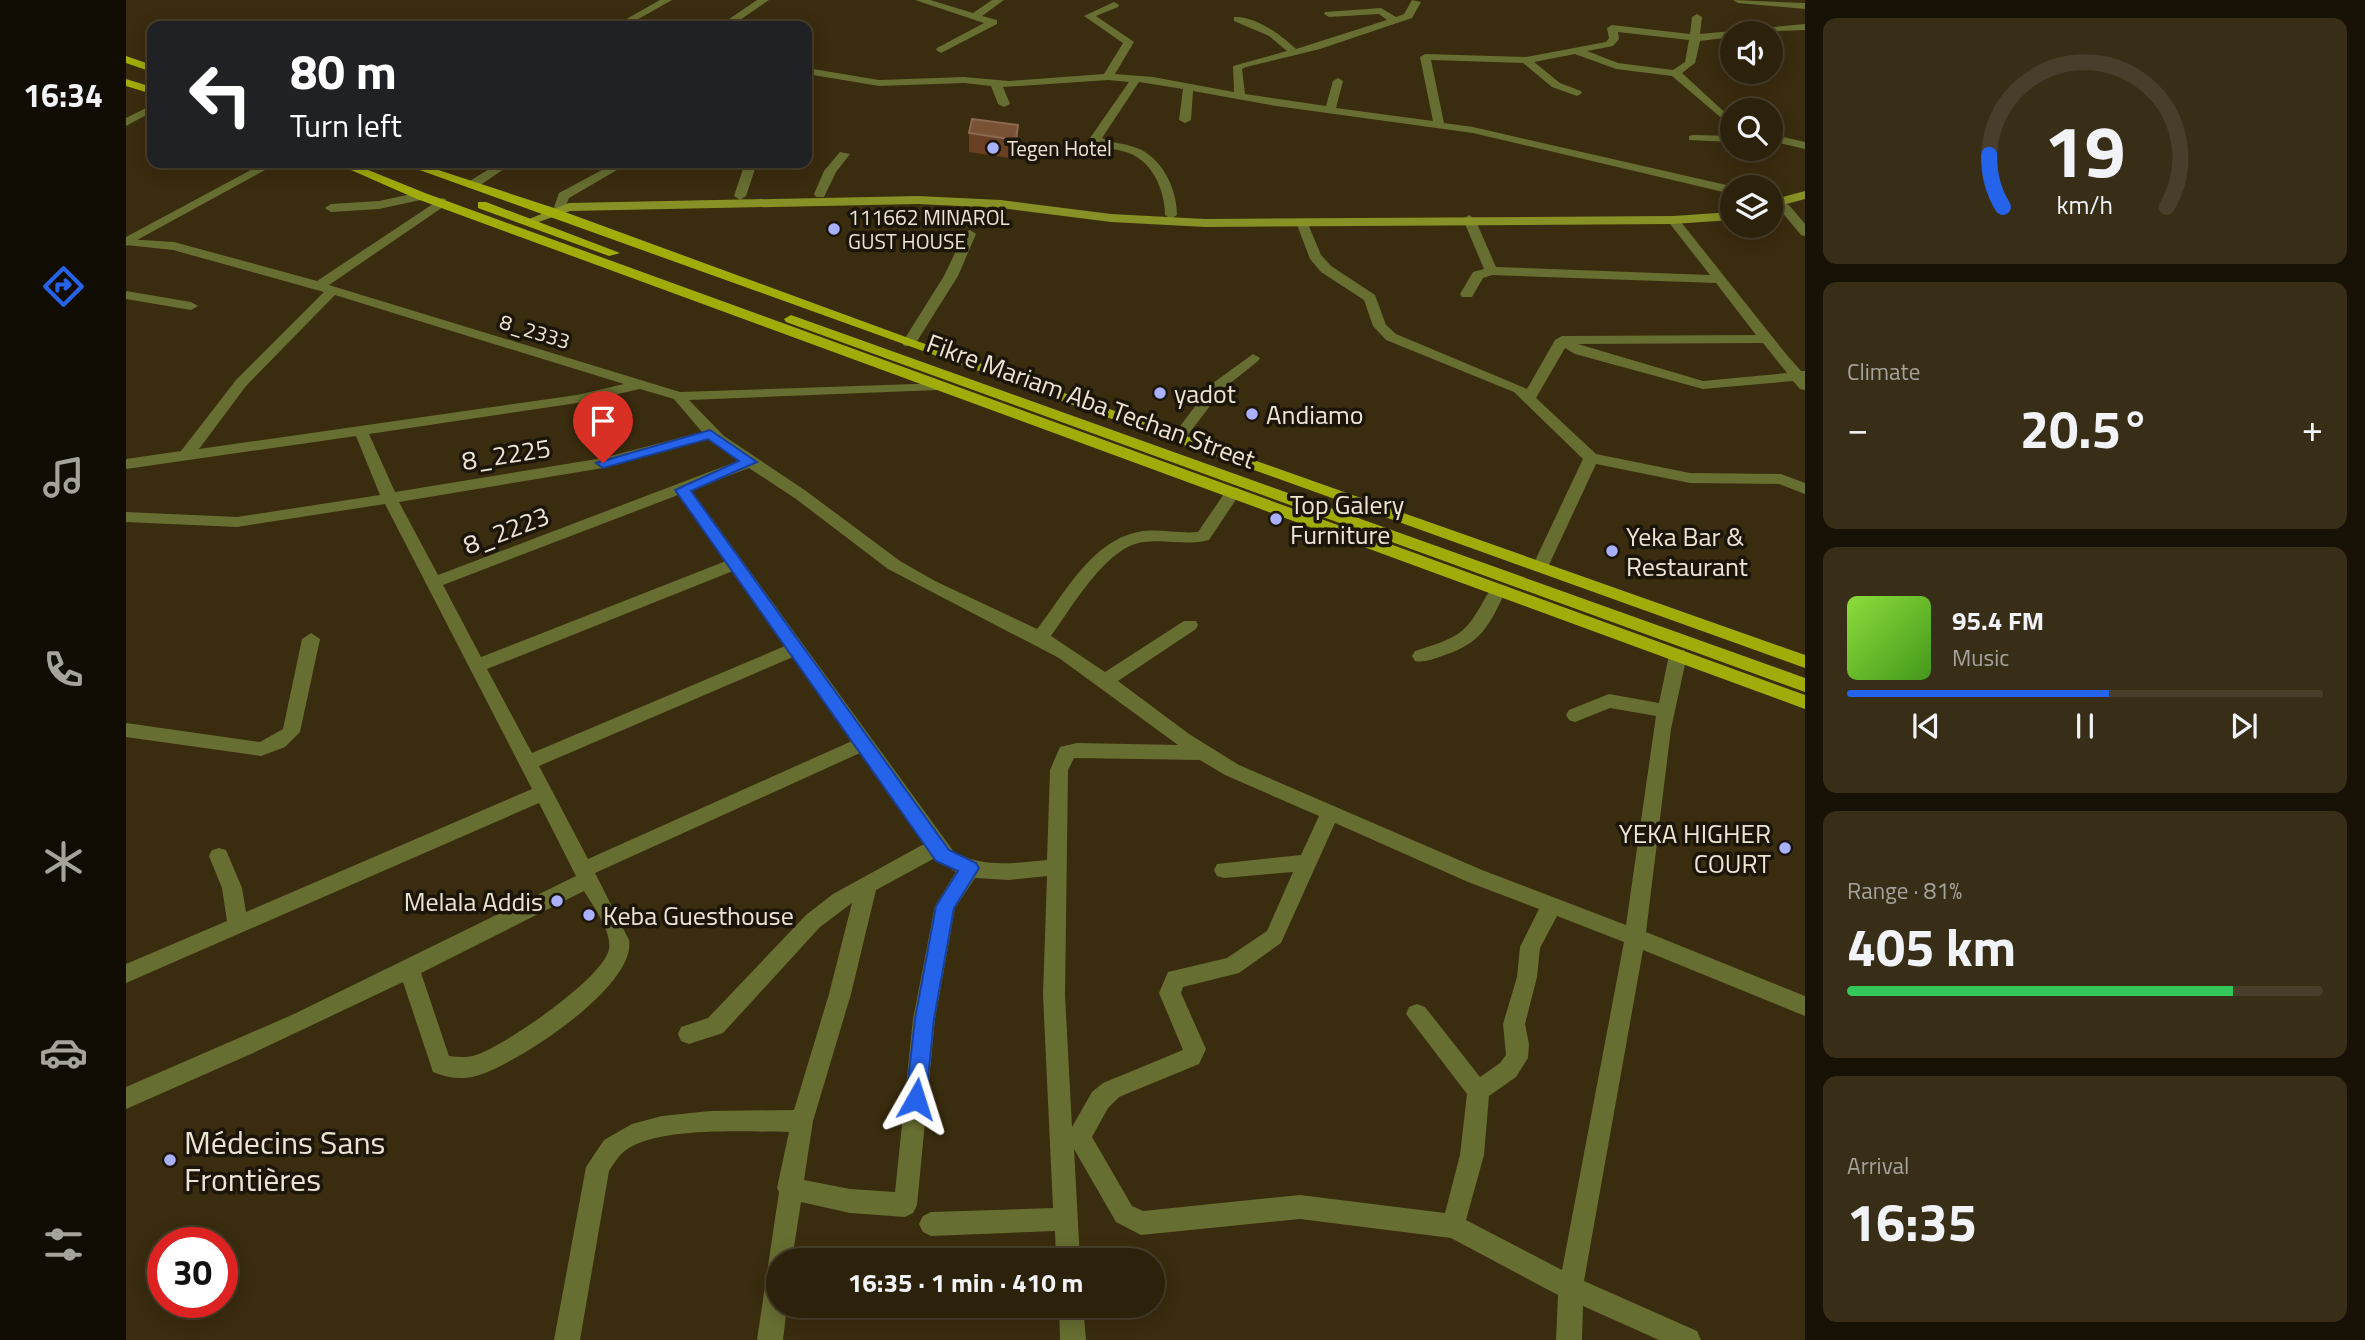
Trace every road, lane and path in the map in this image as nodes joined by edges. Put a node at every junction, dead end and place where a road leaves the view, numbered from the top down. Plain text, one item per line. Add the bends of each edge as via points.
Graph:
1 (667, 0) edge
2 (764, 0) edge
3 (920, 0) edge
4 (999, 0) edge
5 (1738, 0) edge
6 (1416, 2) dead end
7 (1112, 3) edge
8 (1805, 6) edge
9 (1128, 7) dead end
10 (1329, 14) dead end
11 (1604, 15) dead end
12 (975, 16) junction
13 (1697, 17) dead end
14 (1238, 19) dead end
15 (628, 21) edge
16 (732, 21) edge
17 (1395, 21) junction
18 (1805, 27) edge
19 (1612, 28) junction
20 (1783, 29) edge
21 (1720, 35) edge
22 (1695, 38) junction
23 (941, 50) dead end
24 (1577, 51) junction
25 (1294, 52) junction
26 (126, 59) edge
27 (1526, 60) junction
28 (147, 67) edge
29 (812, 72) edge
30 (1675, 73) junction
31 (1108, 77) junction
32 (1136, 79) junction
33 (1338, 81) dead end
34 (126, 82) edge
35 (996, 84) junction
36 (1189, 87) junction
37 (147, 89) edge
38 (1577, 93) dead end
39 (1240, 96) junction
40 (1004, 104) dead end
41 (147, 111) edge
42 (1330, 111) junction
43 (1720, 113) edge
44 (1185, 120) dead end
45 (126, 123) edge
46 (1439, 125) junction
47 (1693, 138) dead end
48 (1720, 139) edge
49 (1783, 140) edge
50 (1805, 146) edge
51 (844, 154) dead end
52 (263, 168) edge
53 (353, 168) edge
54 (374, 168) edge
55 (421, 168) edge
56 (499, 168) edge
57 (614, 168) edge
58 (749, 168) edge
59 (472, 185) junction
60 (1720, 187) edge
61 (820, 194) junction
62 (1805, 195) edge
63 (421, 196) junction
64 (740, 196) junction
65 (962, 197) junction
66 (442, 202) junction
67 (1783, 203) edge
68 (587, 204) junction
69 (1805, 204) edge
70 (1783, 205) edge
71 (331, 208) dead end
72 (554, 210) junction
73 (1720, 210) edge
74 (1783, 214) edge
75 (1171, 215) junction
76 (1396, 217) junction
77 (1720, 217) edge
78 (1469, 219) junction
79 (1673, 220) junction
80 (530, 222) junction
81 (1302, 222) junction
82 (1805, 232) edge
83 (970, 234) dead end
84 (127, 242) edge
85 (1491, 271) junction
86 (1722, 279) junction
87 (326, 288) junction
88 (1467, 294) dead end
89 (126, 295) edge
90 (191, 306) dead end
91 (1765, 339) junction
92 (1562, 340) junction
93 (909, 343) junction
94 (1253, 358) dead end
95 (1802, 379) edge
96 (639, 385) junction
97 (938, 386) junction
98 (679, 396) junction
99 (1529, 398) junction
100 (361, 431) junction
101 (710, 434) junction
102 (1179, 437) junction
103 (187, 454) junction
104 (1591, 458) junction
105 (750, 462) junction
106 (126, 464) edge
107 (1805, 489) edge
108 (682, 490) junction
109 (1233, 492) junction
110 (389, 497) junction
111 (126, 517) edge
112 (736, 563) junction
113 (1540, 567) junction
114 (435, 582) junction
115 (1498, 590) junction
116 (1695, 623) junction
117 (1190, 625) dead end
118 (1040, 638) junction
119 (311, 639) dead end
120 (796, 648) junction
121 (1684, 649) junction
122 (1421, 656) dead end
123 (1805, 662) edge
124 (479, 665) junction
125 (1106, 680) junction
126 (1805, 685) edge
127 (1805, 702) edge
128 (1668, 710) junction
129 (1575, 715) dead end
130 (126, 730) edge
131 (864, 743) junction
132 (1200, 753) junction
133 (530, 762) junction
134 (544, 793) junction
135 (1330, 813) junction
136 (937, 847) junction
137 (219, 856) dead end
138 (1306, 863) junction
139 (1057, 867) junction
140 (970, 868) junction
141 (1224, 870) dead end
142 (585, 874) junction
143 (867, 885) junction
144 (1552, 905) junction
145 (238, 926) junction
146 (1635, 937) junction
147 (409, 969) junction
148 (126, 974) edge
149 (1805, 1006) edge
150 (1417, 1014) dead end
151 (689, 1034) dead end
152 (1478, 1091) junction
153 (126, 1098) edge
154 (802, 1121) junction
155 (1071, 1138) junction
156 (789, 1188) junction
157 (1066, 1219) junction
158 (931, 1224) dead end
159 (1453, 1226) junction
160 (782, 1248) edge
161 (1067, 1248) edge
162 (1571, 1287) junction
163 (773, 1318) edge
164 (1072, 1318) edge
165 (567, 1340) edge
166 (770, 1340) edge
167 (1073, 1340) edge
168 (1569, 1340) edge
169 (1688, 1340) edge

1 - 15 street
2 - 16 street
3 - 12 street
4 - 12 street
5 - 8 street
6 - 17 street via 1408,16
7 - 9 street
7 - 31 street via 1089,16 1129,43
10 - 17 street via 1381,11
11 - 19 street
12 - 23 street via 993,22
13 - 22 street
14 - 25 street via 1273,34
17 - 25 street
18 - 20 street
19 - 22 street
19 - 24 street via 1613,42
21 - 22 street
22 - 30 street via 1690,62
24 - 27 street
24 - 30 street via 1616,66
25 - 39 street via 1237,68
26 - 28 main road
27 - 38 street via 1556,85
27 - 46 street via 1424,57
29 - 35 street via 874,83 964,80
30 - 43 street
31 - 32 street
31 - 35 street
32 - 36 street
32 - 75 street via 1097,142 1137,152 1150,162 1172,202
33 - 42 street
34 - 37 main road
35 - 40 street
36 - 39 street
36 - 44 street
39 - 42 street
41 - 45 street
42 - 46 street
46 - 60 street via 1497,134
47 - 48 street
49 - 50 street
51 - 61 street
52 - 84 street
53 - 63 main road
54 - 80 main road, Fikre Mariam Aba Techan Street
55 - 59 main road, Fikre Mariam Aba Techan Street
56 - 59 street
57 - 72 street via 563,197
58 - 64 street
59 - 72 main road, Fikre Mariam Aba Techan Street
61 - 64 main road
61 - 65 main road
62 - 67 main road
63 - 66 main road
63 - 71 street
64 - 68 main road
65 - 68 main road
65 - 75 main road
65 - 81 main road via 1153,221
66 - 87 street
66 - 97 main road
68 - 72 main road
69 - 70 main road
72 - 80 main road
72 - 93 main road, Fikre Mariam Aba Techan Street
73 - 76 main road
74 - 82 street
75 - 76 main road
76 - 78 main road
76 - 81 main road
77 - 79 main road
78 - 79 main road
78 - 85 street
79 - 86 street
80 - 121 main road, Fikre Mariam Aba Techan Street
81 - 99 street via 1326,269 1370,298 1380,326 1391,337 1502,380
83 - 93 street via 951,276
84 - 87 street, 8_2333 via 174,246
85 - 86 street
85 - 88 street via 1478,275
86 - 91 street
87 - 96 street, 8_2333
87 - 103 street via 241,383
89 - 90 street
91 - 92 street
91 - 95 street
92 - 95 street via 1580,351 1703,385
92 - 99 street
93 - 102 main road, Fikre Mariam Aba Techan Street
94 - 102 street via 1218,386
96 - 98 street, 8_2333
96 - 100 street via 577,399
97 - 98 street, 8_2333
97 - 109 main road
98 - 101 street
99 - 104 street
100 - 103 street
100 - 110 street
101 - 105 street
101 - 110 street, 8_2225 via 603,463
102 - 113 main road, Fikre Mariam Aba Techan Street
103 - 106 street
104 - 107 street via 1690,478 1765,477
104 - 113 street
105 - 108 street, 8_2223
105 - 118 street via 892,564
108 - 112 street
108 - 114 street, 8_2223
109 - 115 main road
109 - 118 street via 1203,536 1126,541 1089,573
110 - 111 street, 8_2225 via 237,523
110 - 114 street
112 - 120 street
112 - 124 street
113 - 116 main road, Fikre Mariam Aba Techan Street
114 - 124 street
115 - 121 main road
115 - 122 street via 1477,634
116 - 121 main road
116 - 123 main road, Fikre Mariam Aba Techan Street
117 - 125 street
118 - 125 street
119 - 130 street via 291,732 279,742 261,749
120 - 131 street
120 - 133 street
121 - 126 main road, Fikre Mariam Aba Techan Street
121 - 127 main road
121 - 128 street
124 - 133 street
125 - 132 street
128 - 129 street via 1609,701
128 - 146 street
131 - 136 street
131 - 142 street
132 - 135 street
132 - 139 street via 1138,749 1067,752 1059,770
133 - 134 street
134 - 142 street
134 - 145 street
135 - 138 street
135 - 144 street
136 - 140 street via 950,862
136 - 143 street
137 - 145 street via 232,888
138 - 141 street
138 - 155 street via 1274,937 1232,966 1175,979 1170,993 1195,1049 1191,1057 1111,1090
139 - 140 street
139 - 155 street via 1054,995
140 - 156 street via 945,906 924,1019 905,1205 850,1201
142 - 147 street
142 - 147 street via 619,942 618,956 585,997 484,1063 460,1069 441,1065
143 - 151 street via 813,922 715,1026
143 - 154 street
144 - 146 street
144 - 152 street via 1531,947 1514,1024 1517,1058
145 - 148 street
146 - 149 street
146 - 162 street
147 - 153 street via 196,1070
150 - 152 street
152 - 159 street via 1472,1155
154 - 156 street
154 - 165 street via 658,1128 623,1139 608,1150 598,1167
155 - 157 street
155 - 159 street via 1124,1214 1141,1223 1300,1207
156 - 160 street
157 - 158 street
157 - 161 street
159 - 162 street
162 - 168 street
162 - 169 street
163 - 166 street
164 - 167 street

